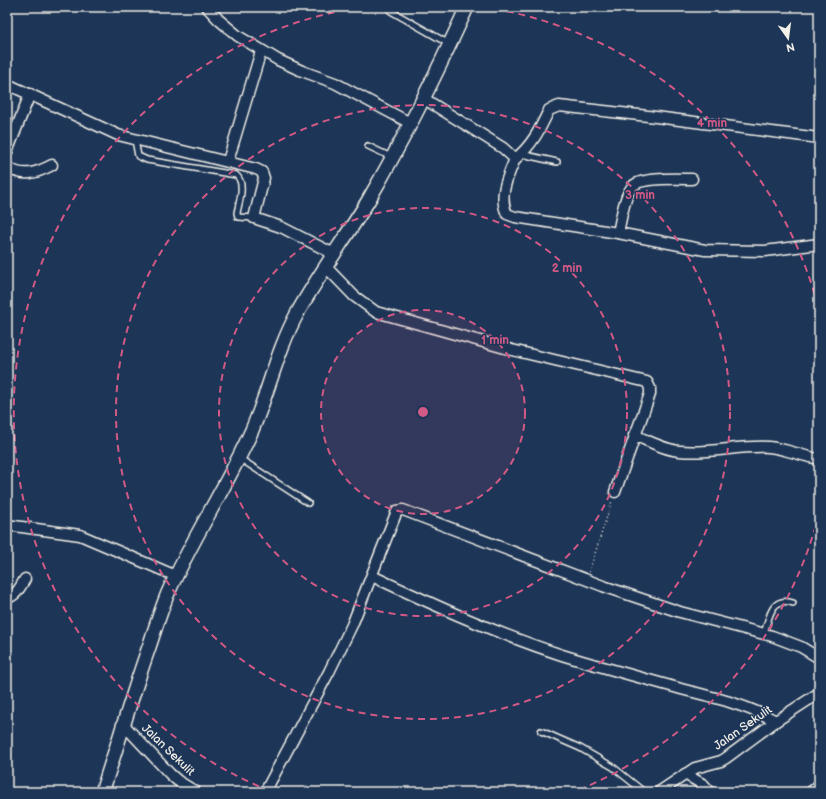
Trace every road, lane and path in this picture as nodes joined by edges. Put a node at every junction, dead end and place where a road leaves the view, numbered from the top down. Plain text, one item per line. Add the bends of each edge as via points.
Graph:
1 (207, 7) edge
2 (388, 7) edge
3 (467, 7) edge
4 (450, 44) junction
5 (261, 51) junction
6 (7, 84) edge
7 (30, 94) junction
8 (423, 98) junction
9 (410, 123) junction
10 (819, 138) edge
11 (135, 140) junction
12 (368, 146) dead end
13 (7, 152) edge
14 (518, 157) junction
15 (392, 158) junction
16 (228, 161) junction
17 (557, 162) dead end
18 (52, 165) dead end
19 (7, 167) edge
20 (692, 179) dead end
21 (254, 218) junction
22 (618, 233) junction
23 (819, 244) edge
24 (334, 254) junction
25 (326, 267) junction
26 (634, 435) junction
27 (238, 458) junction
28 (819, 459) edge
29 (615, 492) joint
30 (308, 503) dead end
31 (7, 524) edge
32 (176, 576) junction
33 (372, 576) junction
34 (25, 579) dead end
35 (586, 579) junction
36 (7, 598) edge
37 (793, 603) dead end
38 (764, 633) junction
39 (819, 658) edge
40 (819, 693) edge
41 (776, 721) junction
42 (124, 724) junction
43 (541, 731) dead end
44 (685, 774) junction
45 (819, 785) edge
46 (102, 792) edge
47 (196, 792) edge
48 (265, 792) edge
49 (644, 792) edge
50 (659, 792) edge
51 (710, 792) edge
52 (811, 792) edge

1 - 5 street via 228,28
2 - 4 lane
3 - 4 street
4 - 8 street
5 - 9 street via 302,71 335,83
5 - 16 street
6 - 7 street
7 - 11 street via 108,131
7 - 13 street
8 - 9 street
8 - 14 street
9 - 15 street
10 - 14 street via 559,106 549,110 533,142
11 - 16 street
11 - 21 lane via 138,156 147,160 236,175 242,184 238,217
12 - 15 lane
14 - 17 lane
14 - 22 street via 503,194 507,214
15 - 24 street
16 - 21 street via 256,169 264,175
18 - 19 street via 28,174
20 - 22 street via 637,182 629,193
21 - 24 street via 281,227
22 - 23 street via 718,251 765,251
24 - 25 street
25 - 26 street via 354,296 376,312 512,350 647,382 650,394
25 - 27 street via 289,330 256,420
26 - 28 street via 671,450 708,452 770,447
26 - 29 street
27 - 30 lane
27 - 32 street
29 - 35 path
31 - 32 street via 80,535
32 - 42 street via 160,615
33 - 35 street via 397,511 403,510
33 - 41 street via 433,605 544,649 731,702
33 - 48 street via 339,652
34 - 36 street via 17,592
35 - 38 street via 680,612
37 - 38 lane via 782,602 773,607
38 - 39 street via 801,647
40 - 41 street, Jalan Sekulit
41 - 44 street, Jalan Sekulit via 721,761 703,765
42 - 46 street
42 - 47 street, Jalan Sekulit via 170,774
43 - 49 lane via 580,748 614,767
44 - 50 street, Jalan Sekulit
44 - 51 street via 704,785
45 - 52 street

